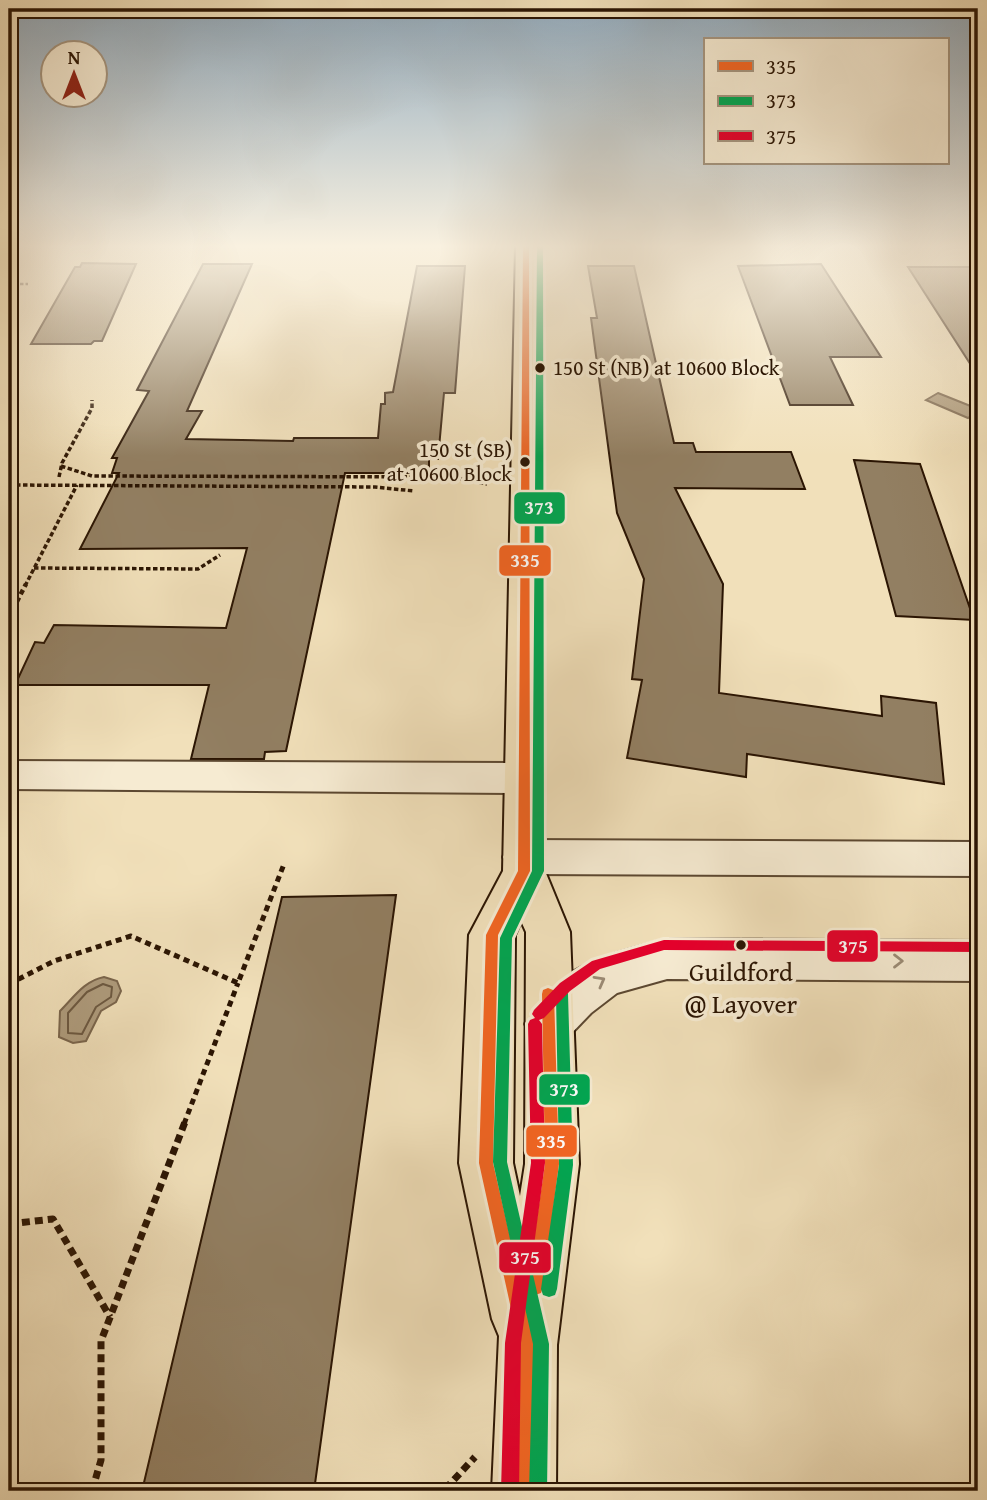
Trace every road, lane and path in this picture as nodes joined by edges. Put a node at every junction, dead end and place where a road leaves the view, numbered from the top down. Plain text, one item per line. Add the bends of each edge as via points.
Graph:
1 (526, 316) edge
2 (92, 400) dead end
3 (61, 466) junction
4 (59, 477) dead end
5 (487, 484) dead end
6 (9, 485) edge
7 (77, 485) junction
8 (414, 491) dead end
9 (220, 555) dead end
10 (34, 568) junction
11 (9, 617) edge
12 (9, 775) edge
13 (524, 778) junction
14 (978, 859) edge
15 (284, 864) dead end
16 (524, 864) junction
17 (978, 961) edge
18 (239, 982) junction
19 (9, 984) edge
20 (548, 1024) junction
21 (9, 1224) edge
22 (110, 1318) junction
23 (527, 1345) junction
24 (92, 1491) edge
25 (524, 1491) edge

1 - 13 main road
2 - 3 path
3 - 4 path
3 - 5 path via 92,476 452,477
6 - 7 path
7 - 8 path
7 - 10 path
9 - 10 path via 198,569
10 - 11 path
12 - 13 lane
13 - 16 main road
14 - 16 lane
15 - 18 path
16 - 20 main road via 548,932
16 - 23 main road via 492,935 486,1163
20 -> 17 lane via 603,977 667,959
18 - 19 path via 131,936 54,961
18 - 22 path
20 - 23 main road via 552,1164
21 - 22 path via 53,1219
22 - 24 path via 102,1340 101,1460
23 - 25 main road

